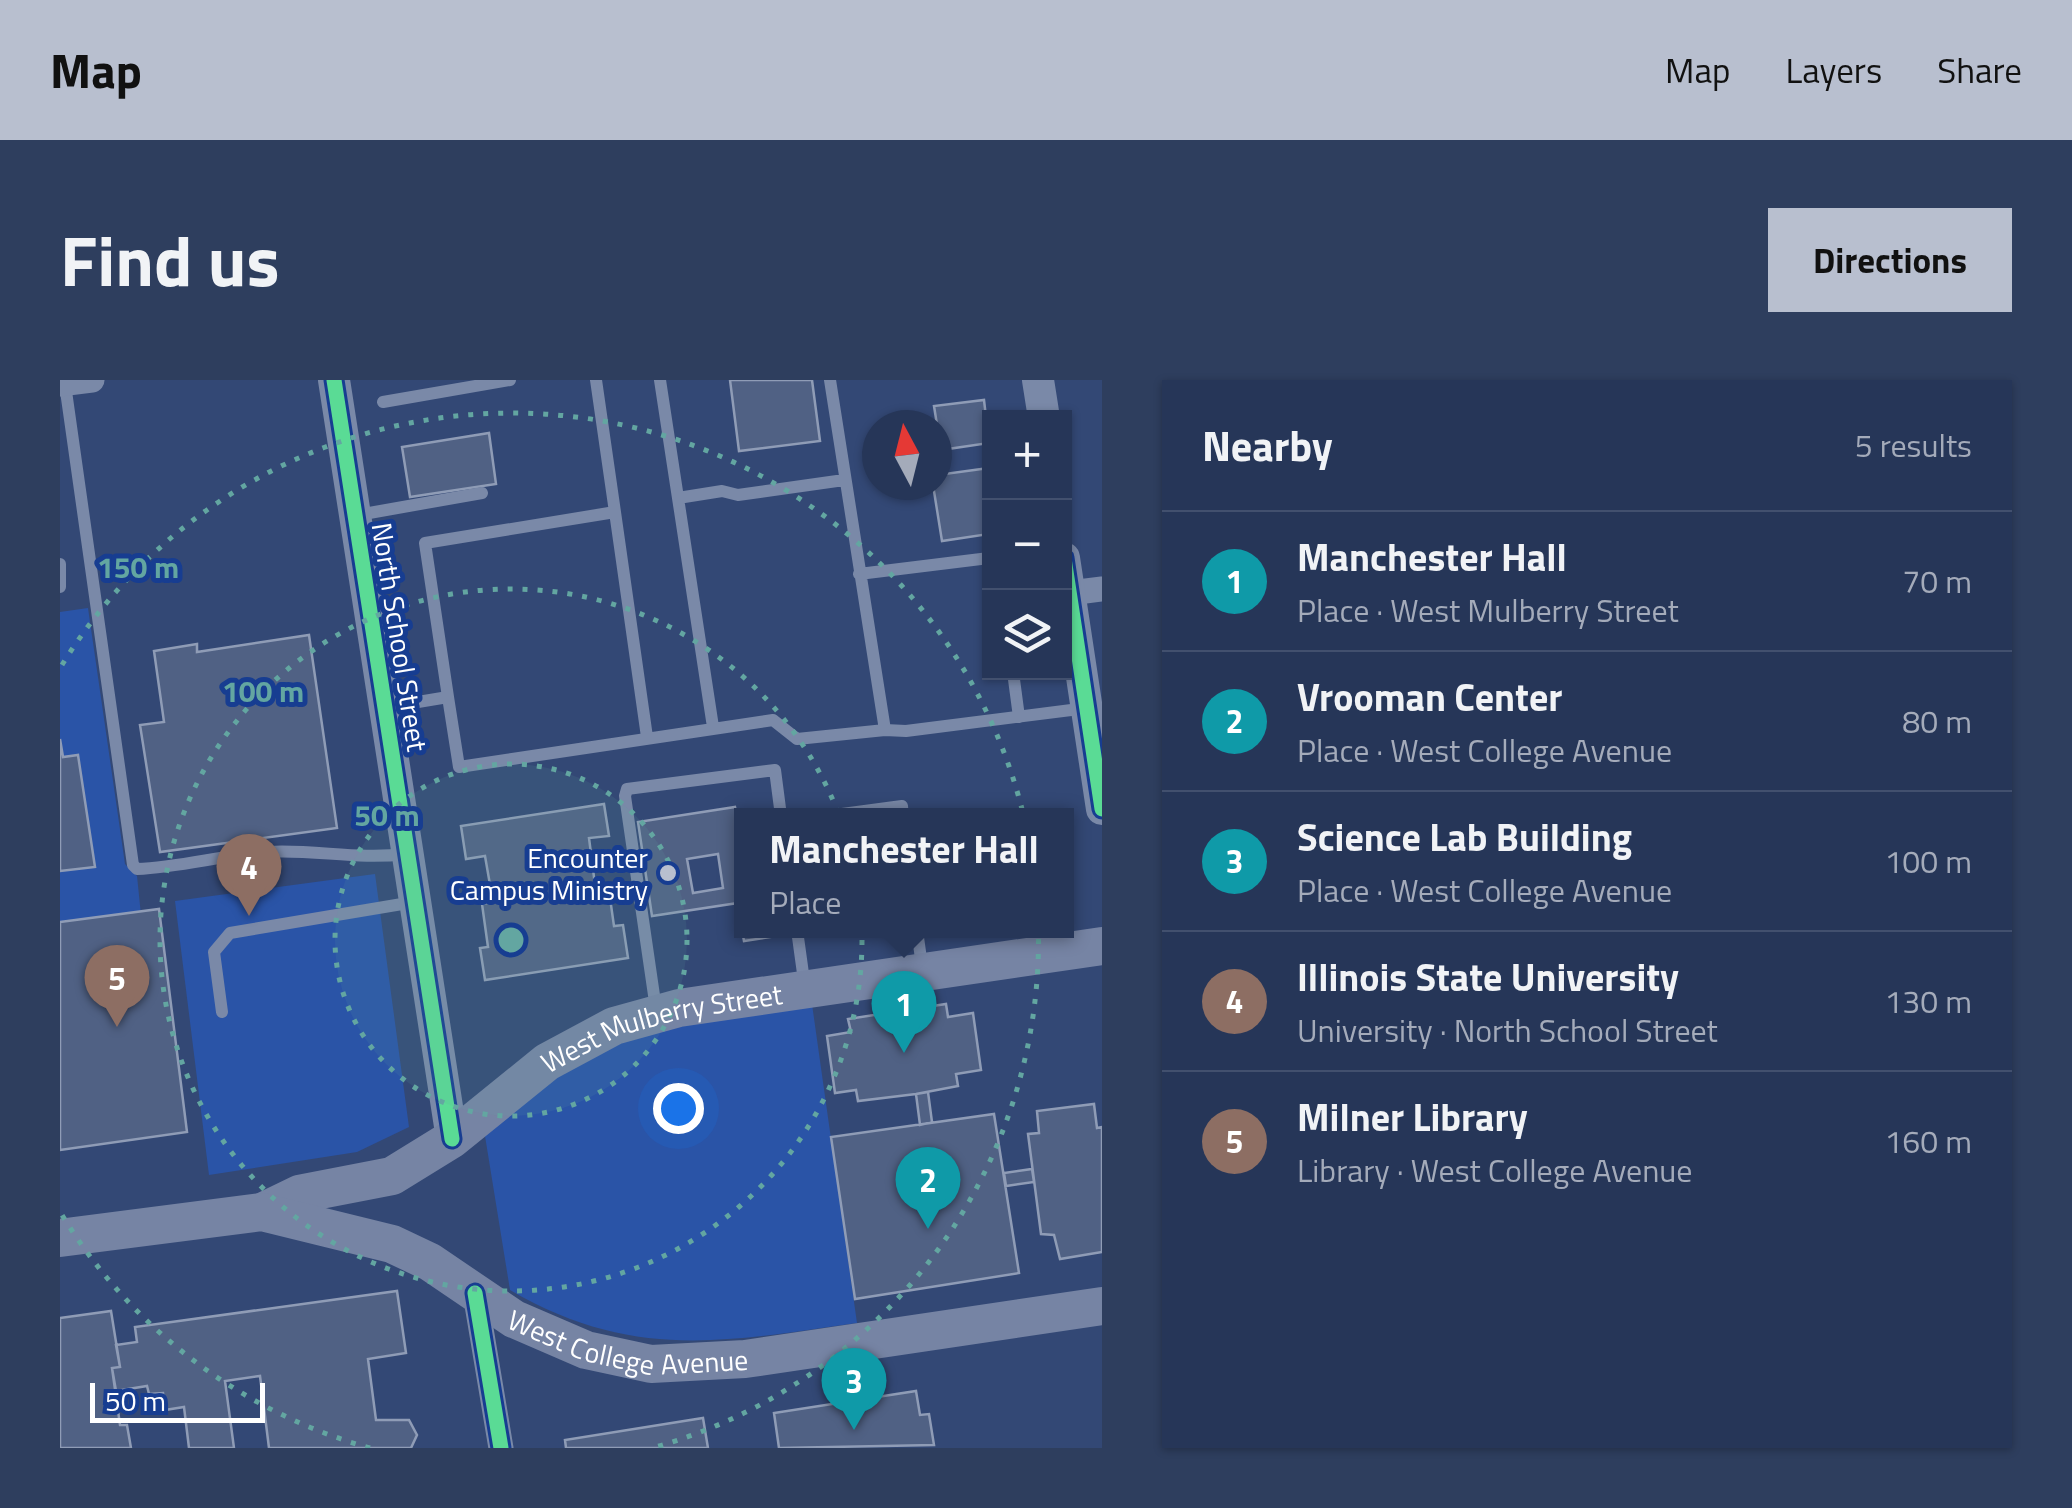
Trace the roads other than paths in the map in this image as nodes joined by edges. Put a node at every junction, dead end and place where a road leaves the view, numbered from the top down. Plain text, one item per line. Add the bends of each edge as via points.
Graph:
1 (92, 380) edge
2 (334, 380) edge
3 (510, 380) edge
4 (596, 380) edge
5 (660, 380) edge
6 (830, 380) edge
7 (1038, 380) edge
8 (73, 382) edge
9 (383, 402) dead end
10 (1043, 410) edge
11 (844, 480) junction
12 (482, 493) dead end
13 (678, 498) junction
14 (615, 512) junction
15 (355, 516) junction
16 (982, 559) edge
17 (60, 564) edge
18 (1072, 570) edge
19 (859, 574) junction
20 (60, 587) edge
21 (1086, 591) edge
22 (1014, 680) edge
23 (448, 697) junction
24 (386, 708) junction
25 (1087, 708) junction
26 (1019, 717) junction
27 (713, 727) junction
28 (885, 730) junction
29 (647, 737) junction
30 (1098, 762) edge
31 (780, 808) edge
32 (1102, 810) edge
33 (409, 854) junction
34 (417, 902) junction
35 (798, 938) edge
36 (918, 938) edge
37 (1102, 946) edge
38 (922, 974) junction
39 (806, 990) junction
40 (222, 1012) dead end
41 (656, 1015) junction
42 (452, 1139) junction
43 (262, 1212) junction
44 (60, 1238) edge
45 (475, 1294) junction
46 (1102, 1306) edge
47 (501, 1448) edge

1 - 8 street
2 - 15 street, North School Street
3 - 9 lane
4 - 14 lane
5 - 13 lane
6 - 11 lane
7 - 10 street
8 - 33 lane via 133,865 171,868 268,852 369,859
11 - 13 lane
11 - 19 lane
12 - 15 lane
13 - 27 lane
14 - 23 lane via 426,544
14 - 29 lane
15 - 24 street, North School Street
16 - 19 lane
17 - 20 lane
18 - 21 street
19 - 28 lane
21 - 25 street
22 - 26 lane
23 - 24 lane
23 - 29 lane via 459,767
24 - 33 street, North School Street
25 - 26 lane
25 - 30 street
26 - 28 lane
27 - 28 lane via 773,720 797,739
27 - 29 lane
30 - 32 street
31 - 41 lane via 774,770 627,789
33 - 34 street, North School Street
34 - 40 lane via 230,933 214,952
34 - 42 street, North School Street
35 - 39 lane
36 - 38 lane
37 - 38 main road, West Mulberry Street
38 - 39 main road, West Mulberry Street
39 - 41 main road, West Mulberry Street
41 - 42 main road, West Mulberry Street via 614,1026 547,1062
42 - 43 main road, West Mulberry Street via 392,1176 299,1194
43 - 44 main road, West College Avenue
43 - 45 main road, West College Avenue via 392,1244
45 - 46 main road, West College Avenue via 586,1350 670,1364 745,1359
45 - 47 street

